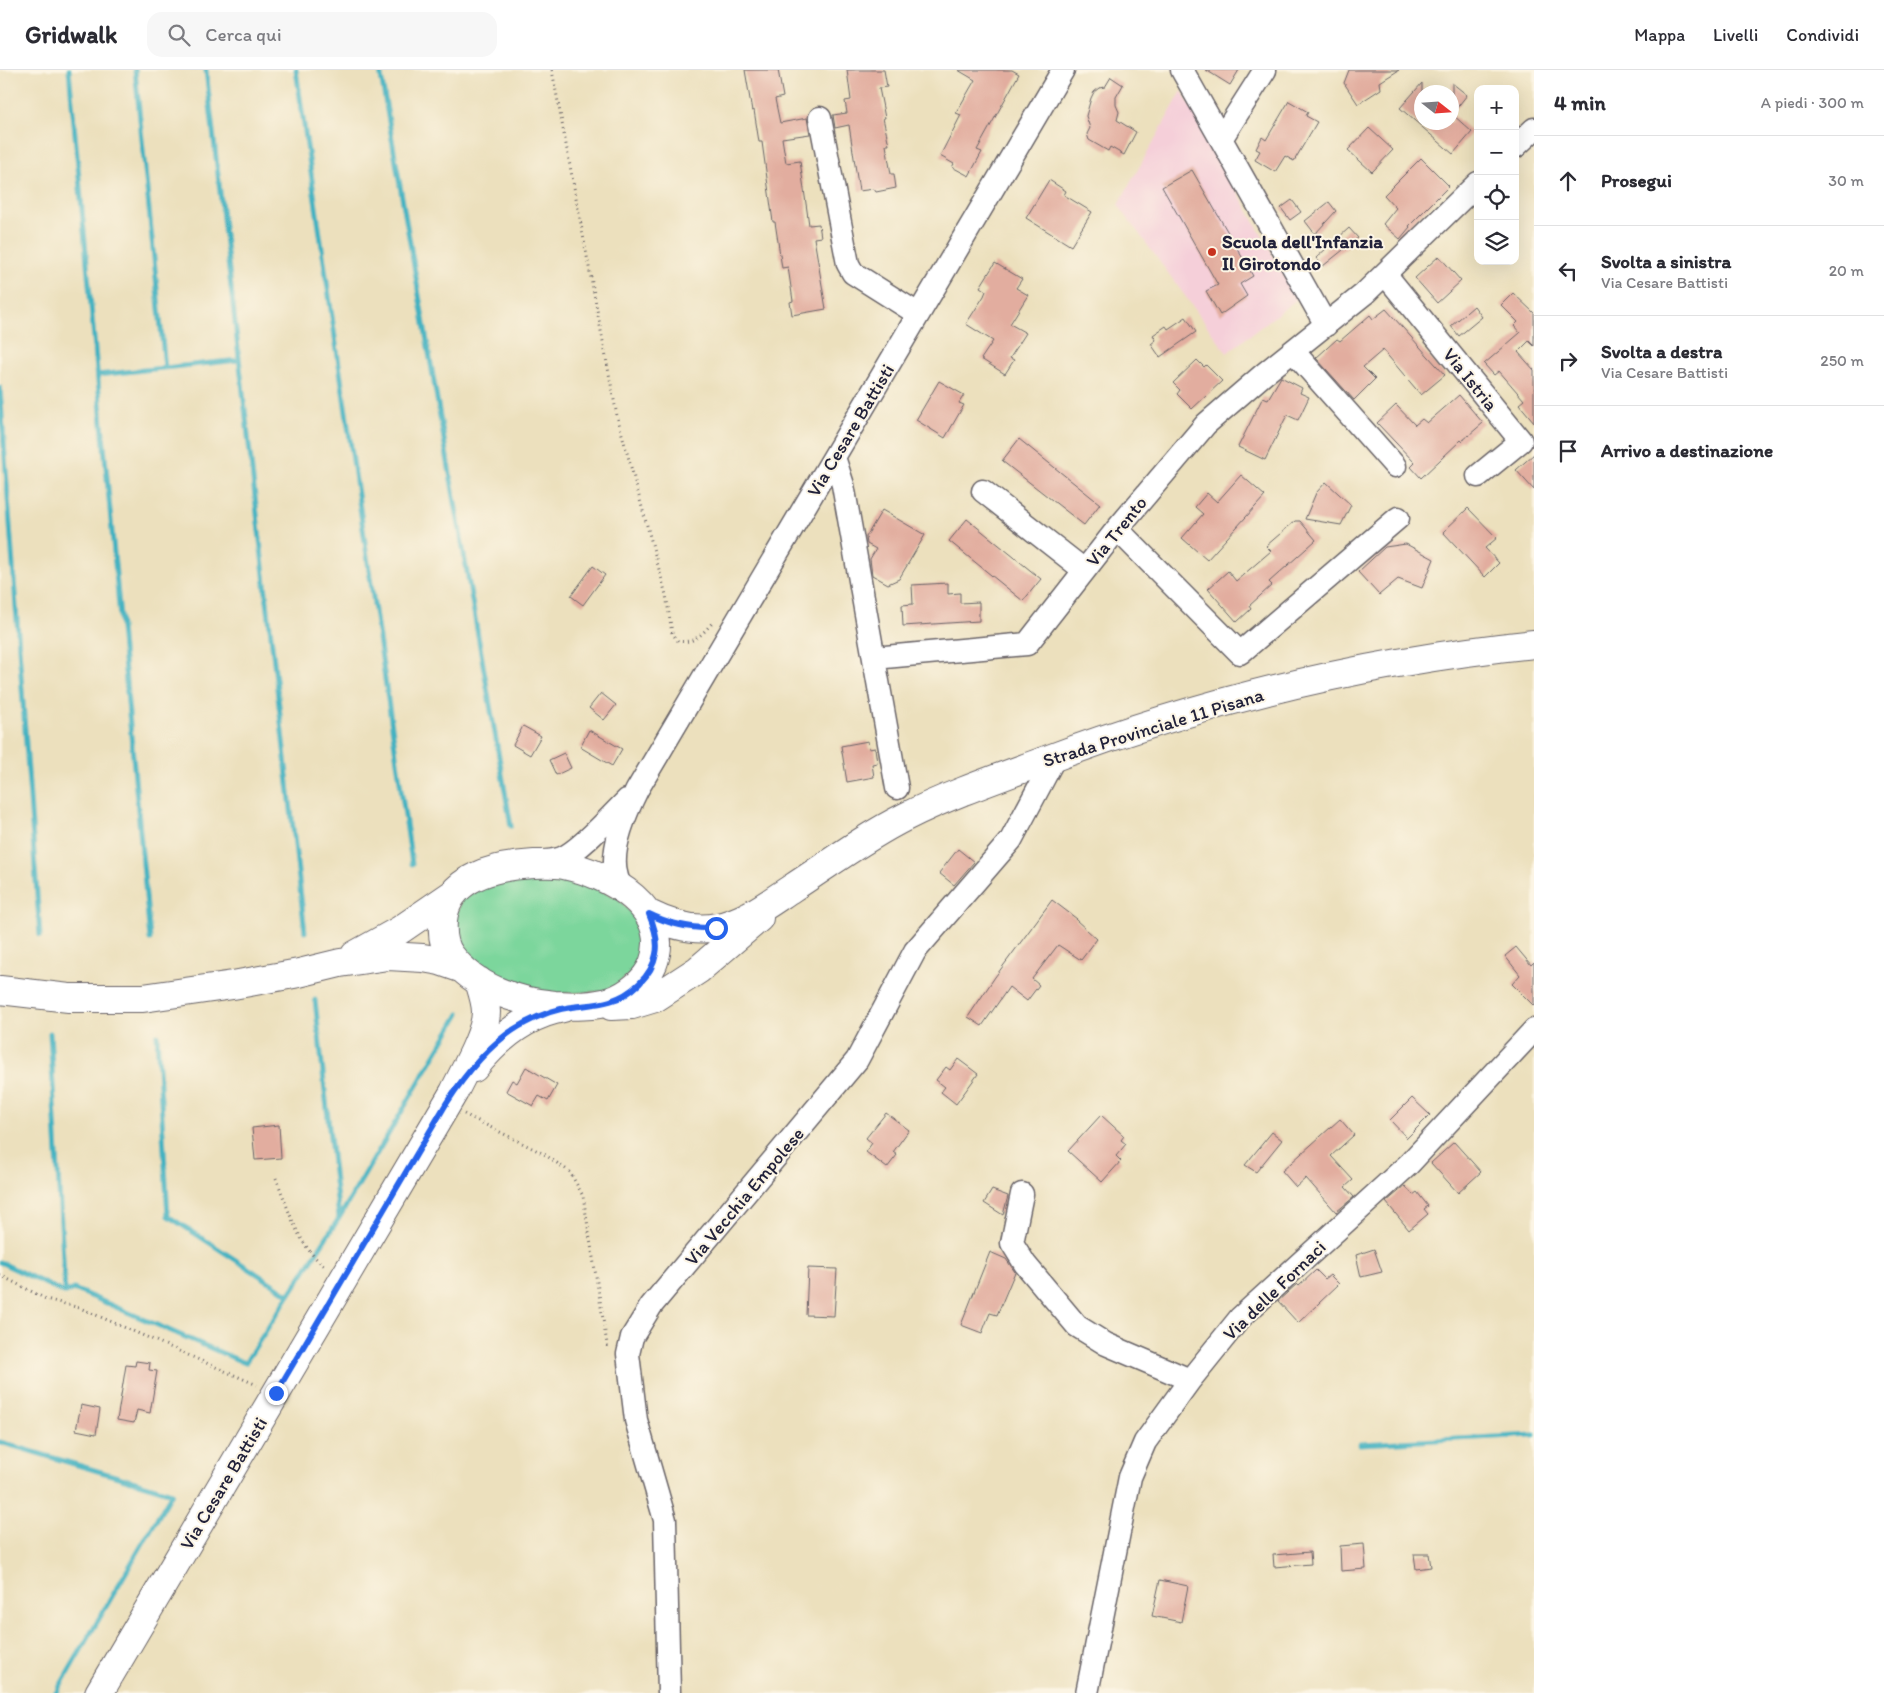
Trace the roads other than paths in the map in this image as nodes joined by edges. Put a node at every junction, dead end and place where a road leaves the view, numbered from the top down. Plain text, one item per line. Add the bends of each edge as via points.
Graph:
1 (1064, 70) edge
2 (1182, 70) edge
3 (1265, 70) edge
4 (820, 118) dead end
5 (1534, 129) edge
6 (1222, 139) junction
7 (1519, 143) edge
8 (1474, 187) edge
9 (1385, 274) junction
10 (918, 314) junction
11 (1326, 326) junction
12 (1293, 351) junction
13 (834, 457) junction
14 (1395, 466) dead end
15 (1478, 476) dead end
16 (983, 491) dead end
17 (1398, 518) dead end
18 (1117, 529) junction
19 (1084, 570) junction
20 (1534, 644) edge
21 (874, 658) junction
22 (1055, 757) junction
23 (897, 788) dead end
24 (637, 790) junction
25 (530, 864) junction
26 (798, 884) junction
27 (624, 891) junction
28 (455, 892) junction
29 (649, 914) junction
30 (340, 963) junction
31 (471, 975) junction
32 (0, 990) edge
33 (578, 1006) junction
34 (1534, 1030) edge
35 (450, 1098) junction
36 (1022, 1194) dead end
37 (1190, 1380) junction
38 (99, 1693) edge
39 (669, 1693) edge
40 (1087, 1693) edge

1 - 10 street, Via Cesare Battisti
2 - 6 street
3 - 6 street
4 - 10 street via 848,264 853,273
5 - 7 street
6 - 11 street
8 - 9 street, Via Trento
9 - 11 street, Via Trento
9 - 15 street, Via Istria via 1521,441
10 - 13 street, Via Cesare Battisti
11 - 12 street, Via Trento
12 - 14 street
12 - 18 street, Via Trento via 1206,424
13 - 21 street via 843,485
13 - 24 street, Via Cesare Battisti
16 - 19 street
17 - 18 street via 1240,653
18 - 19 street, Via Trento
19 - 21 street, Via Trento via 1027,644
20 - 22 main road, Strada Provinciale 11 Pisana via 1389,664 1268,691 1132,729
21 - 23 street
22 - 26 main road, Strada Provinciale 11 Pisana via 938,800 867,838
22 - 39 street, Via Vecchia Empolese via 1011,840 915,951 857,1060 652,1306 632,1337 628,1354 636,1420 665,1520
24 - 25 street, Via Cesare Battisti via 606,822 562,858
24 - 27 street, Via Cesare Battisti via 624,815 616,852 617,879
25 - 27 main road, Via Cesare Battisti via 563,864 584,870
25 - 28 main road, Via Cesare Battisti via 480,874
26 - 29 main road, Strada Provinciale 11 Pisana via 760,909 716,928 678,926
26 - 33 main road, Strada Provinciale 11 Pisana via 698,970 656,998 632,1005
27 - 29 main road, Via Cesare Battisti
28 - 30 main road via 400,930
28 - 31 main road, Via Cesare Battisti via 445,908 443,941 451,956
29 - 33 main road, Via Cesare Battisti via 657,954 651,969 630,992 612,1001
30 - 31 main road via 404,956 440,960
30 - 32 main road via 290,975 143,998 69,998
31 - 33 main road, Via Cesare Battisti via 503,994 544,1004
31 - 35 main road, Via Cesare Battisti via 484,998 485,1025
33 - 35 main road, Via Cesare Battisti via 543,1013 508,1033 492,1046
34 - 37 street, Via delle Fornaci via 1409,1164 1240,1318
35 - 38 main road, Via Cesare Battisti
36 - 37 street via 1012,1243 1025,1264 1077,1326 1106,1344
37 - 40 street, Via delle Fornaci via 1145,1442 1130,1477

